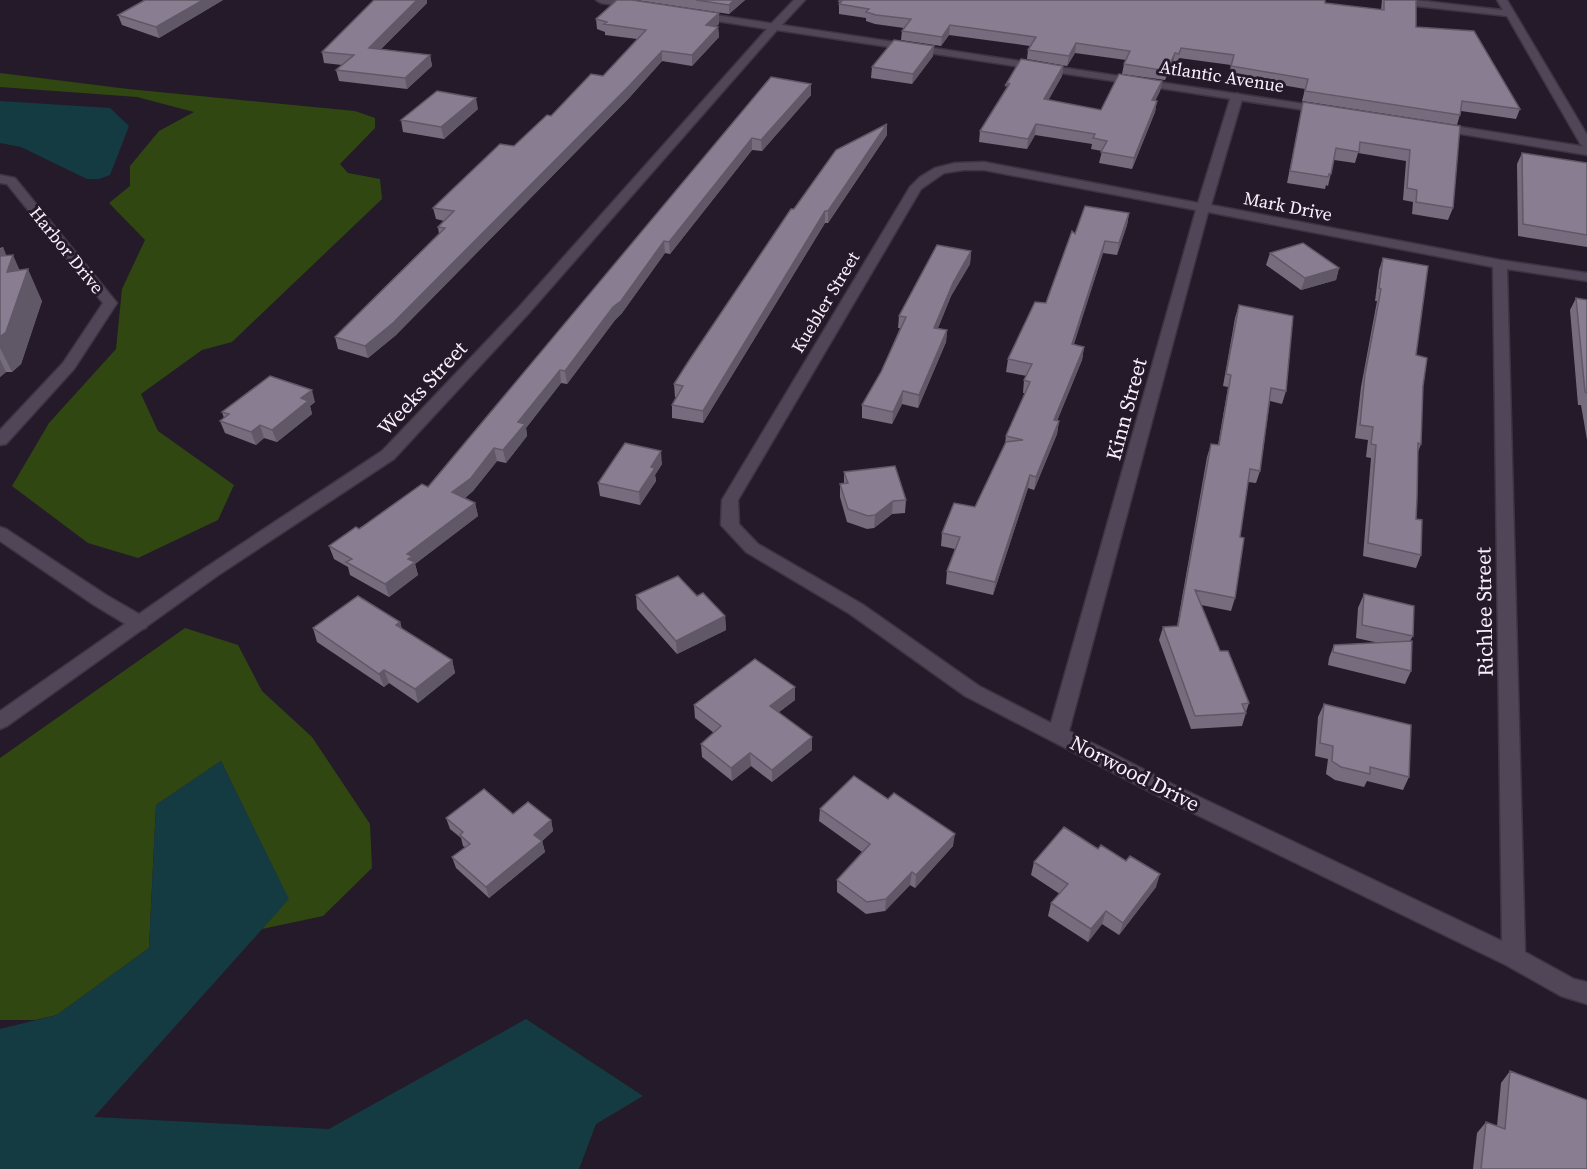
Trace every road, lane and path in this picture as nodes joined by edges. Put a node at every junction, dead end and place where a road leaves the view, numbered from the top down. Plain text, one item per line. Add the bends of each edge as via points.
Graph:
1 (601, 0) edge
2 (800, 0) edge
3 (1388, 0) edge
4 (1502, 0) edge
5 (648, 7) edge
6 (684, 13) edge
7 (1512, 14) junction
8 (774, 27) junction
9 (1237, 96) junction
10 (1341, 112) edge
11 (1422, 125) edge
12 (1587, 145) edge
13 (1587, 151) edge
14 (984, 166) joint
15 (0, 179) edge
16 (1203, 209) junction
17 (1500, 264) junction
18 (1587, 277) edge
19 (0, 440) edge
20 (730, 500) joint
21 (0, 533) edge
22 (139, 623) junction
23 (0, 721) edge
24 (1058, 734) junction
25 (1514, 958) junction
26 (1587, 993) edge

1 - 5 street
2 - 8 street, Weeks Street
3 - 7 street
4 - 7 street
6 - 8 street, Atlantic Avenue
7 - 12 street
8 - 9 street, Atlantic Avenue
8 - 22 street, Weeks Street via 524,310 388,454
9 - 10 street, Atlantic Avenue
9 - 16 street, Kinn Street
11 - 13 street
14 - 16 street, Mark Drive
14 - 20 street, Kuebler Street via 955,166 930,174 916,188
15 - 19 street, Harbor Drive via 11,181 110,303 69,366
16 - 17 street, Mark Drive
16 - 24 street, Kinn Street
17 - 18 street, Mark Drive
17 - 25 street, Richlee Street
20 - 24 street, Norwood Drive via 730,525 752,548 856,609 972,691
21 - 22 street
22 - 23 street, Weeks Street
24 - 25 street, Norwood Drive via 1165,790
25 - 26 street, Norwood Drive via 1569,988

